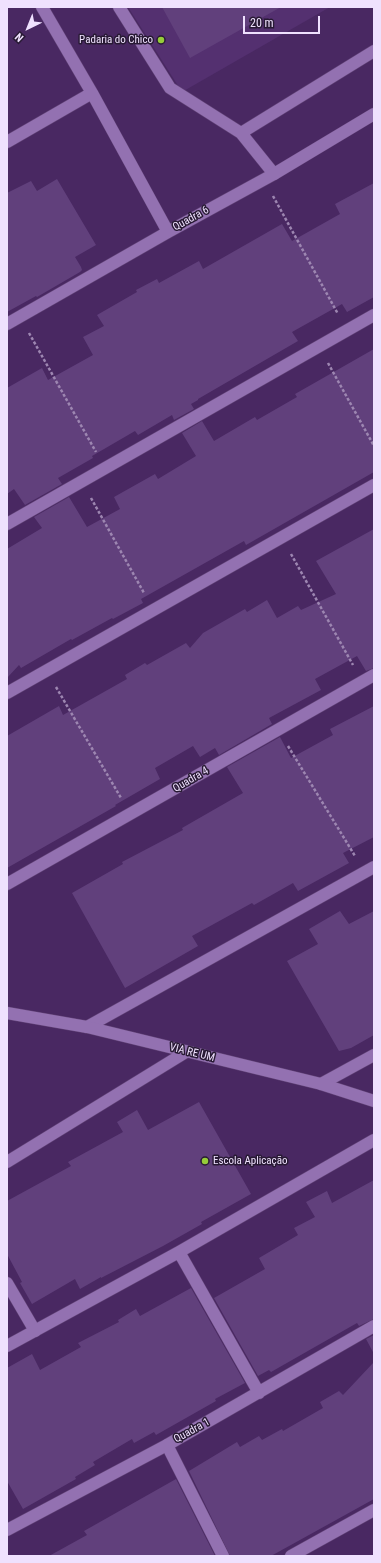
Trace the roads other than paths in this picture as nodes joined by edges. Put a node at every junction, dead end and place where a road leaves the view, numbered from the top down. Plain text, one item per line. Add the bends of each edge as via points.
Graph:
1 (42, 7) edge
2 (119, 7) edge
3 (374, 51) edge
4 (92, 93) junction
5 (374, 114) edge
6 (242, 133) junction
7 (7, 142) edge
8 (269, 177) junction
9 (168, 232) junction
10 (374, 315) edge
11 (7, 324) edge
12 (374, 485) edge
13 (7, 524) edge
14 (374, 675) edge
15 (7, 693) edge
16 (370, 870) edge
17 (7, 884) edge
18 (7, 1013) edge
19 (87, 1027) junction
20 (186, 1052) junction
21 (374, 1055) edge
22 (321, 1084) junction
23 (374, 1101) edge
24 (374, 1140) edge
25 (7, 1162) edge
26 (179, 1252) junction
27 (7, 1283) edge
28 (374, 1326) edge
29 (35, 1331) junction
30 (7, 1346) edge
31 (259, 1393) junction
32 (167, 1445) junction
33 (374, 1510) edge
34 (7, 1530) edge
35 (311, 1551) edge
36 (223, 1556) edge
37 (290, 1556) edge

1 - 4 street
2 - 6 street via 170,88
3 - 6 street
4 - 7 street
4 - 9 street
5 - 8 street, Quadra 6
6 - 8 street
8 - 9 street, Quadra 6
9 - 11 street, Quadra 6
10 - 13 street
12 - 15 street
14 - 17 street, Quadra 4
16 - 19 street
18 - 19 street, VIA RE UM
19 - 20 street, VIA RE UM
20 - 22 street, VIA RE UM
20 - 25 street
21 - 22 street
22 - 23 street, VIA RE UM
24 - 26 street
26 - 29 street
26 - 31 street
27 - 29 street
28 - 31 street, Quadra 1
29 - 30 street
31 - 32 street, Quadra 1
32 - 34 street, Quadra 1
32 - 36 street
33 - 35 street
35 - 37 street

